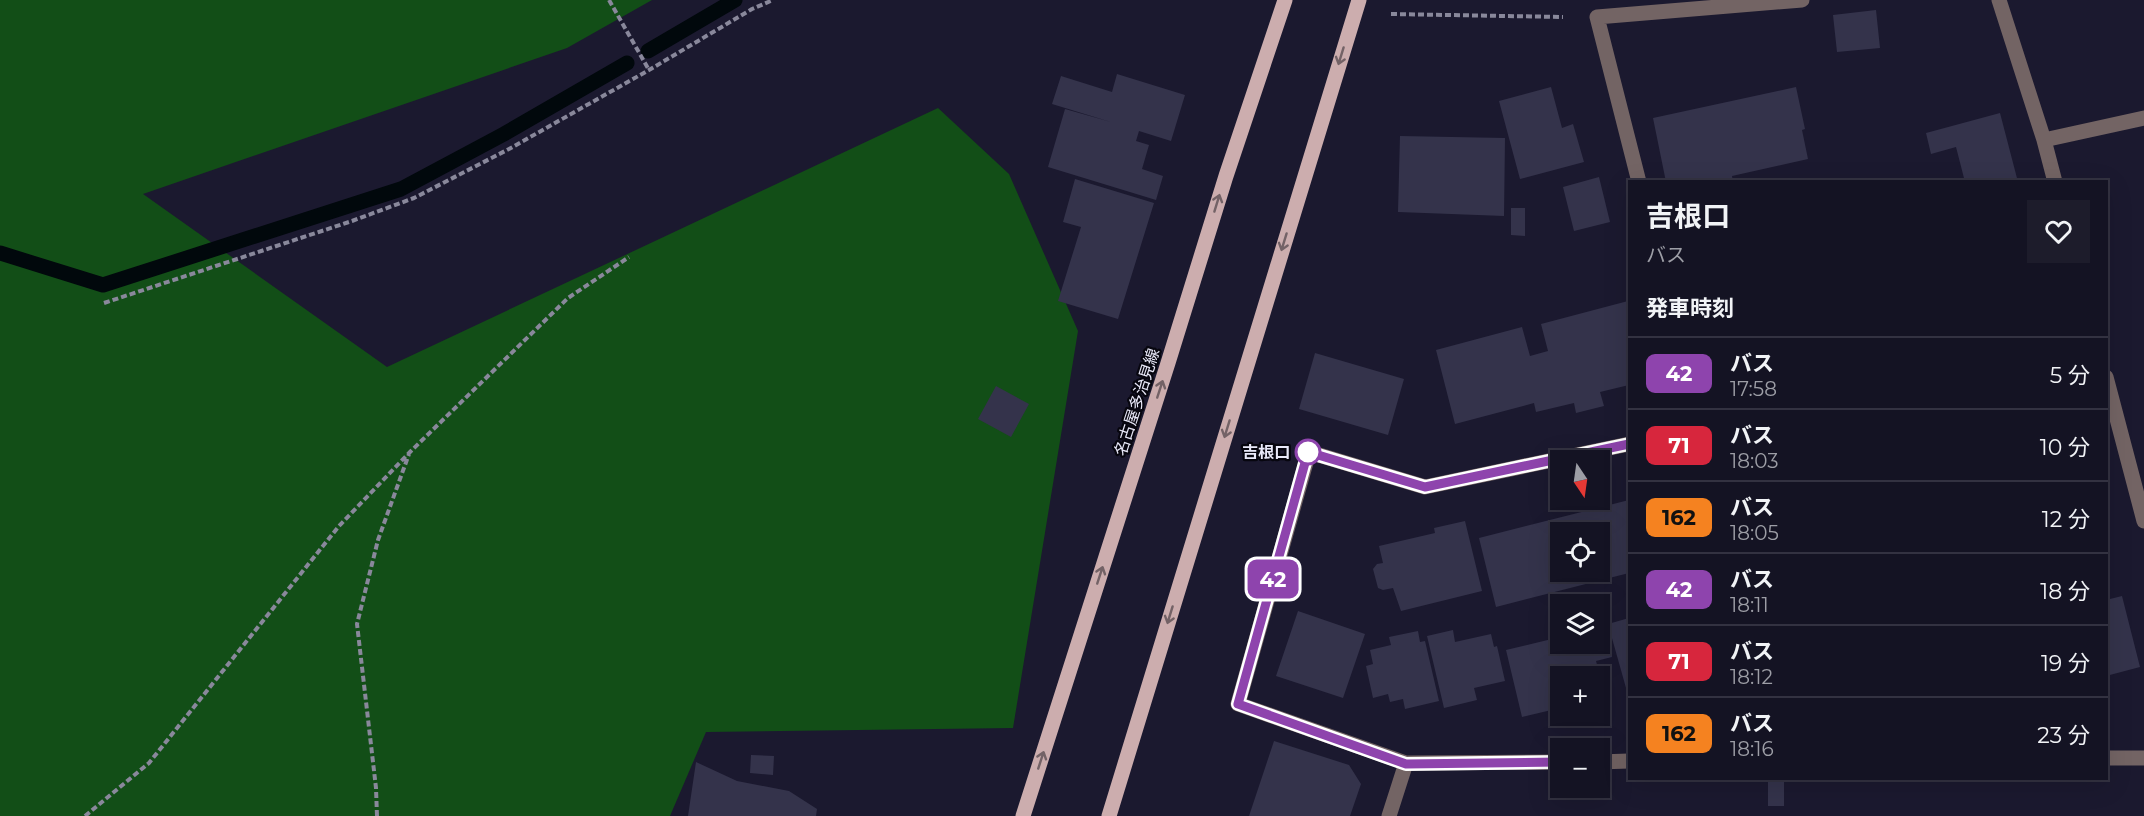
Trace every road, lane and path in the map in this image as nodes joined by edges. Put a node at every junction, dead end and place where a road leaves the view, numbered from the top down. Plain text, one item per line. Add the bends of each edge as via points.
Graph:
1 (609, 0) edge
2 (773, 0) edge
3 (1285, 0) edge
4 (1802, 0) edge
5 (2000, 0) edge
6 (1357, 7) edge
7 (1597, 17) junction
8 (649, 70) junction
9 (2144, 117) edge
10 (2044, 140) junction
11 (1638, 180) edge
12 (2054, 180) edge
13 (629, 257) dead end
14 (104, 303) dead end
15 (2108, 385) edge
16 (1628, 444) edge
17 (411, 451) junction
18 (2144, 521) edge
19 (2108, 758) edge
20 (2144, 758) edge
21 (1628, 761) edge
22 (1550, 762) edge
23 (1610, 762) edge
24 (1406, 764) junction
25 (86, 816) edge
26 (376, 816) edge
27 (1023, 816) edge
28 (1109, 816) edge
29 (1389, 816) edge

1 - 8 path
2 - 8 path
27 -> 3 main road, 名古屋多治見線
4 - 7 street
5 - 10 street
6 - 7 path
6 -> 28 main road
7 - 11 street
8 - 14 path via 414,198
9 - 10 street
10 - 12 street
13 - 17 path via 568,298
15 - 18 street
16 - 24 street via 1425,487 1308,452 1238,704
17 - 25 path via 339,526 148,763
17 - 26 path via 378,540 357,624
19 - 20 street
21 - 23 street
22 - 24 street
24 - 29 street

